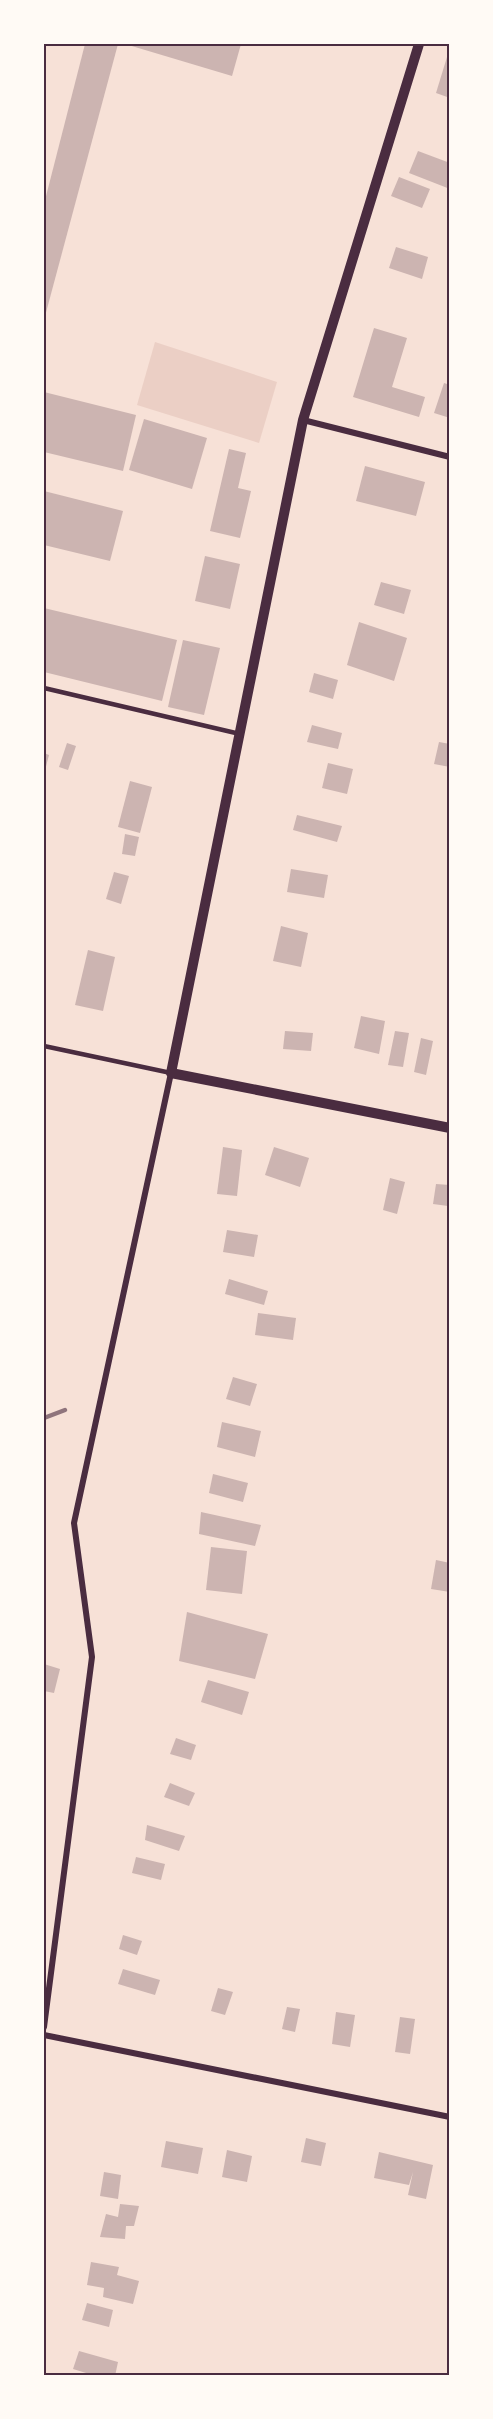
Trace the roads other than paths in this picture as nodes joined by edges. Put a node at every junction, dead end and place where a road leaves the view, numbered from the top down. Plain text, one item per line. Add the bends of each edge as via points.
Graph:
1 (419, 44) edge
2 (303, 420) junction
3 (450, 457) edge
4 (44, 688) edge
5 (240, 734) junction
6 (44, 1046) edge
7 (171, 1073) junction
8 (450, 1128) edge
9 (44, 2027) edge
10 (44, 2035) edge
11 (450, 2117) edge

1 - 2 street
2 - 3 street
2 - 5 street
4 - 5 lane
5 - 7 street
6 - 7 lane
7 - 8 street
7 - 9 street via 75,1524 92,1657
10 - 11 street

